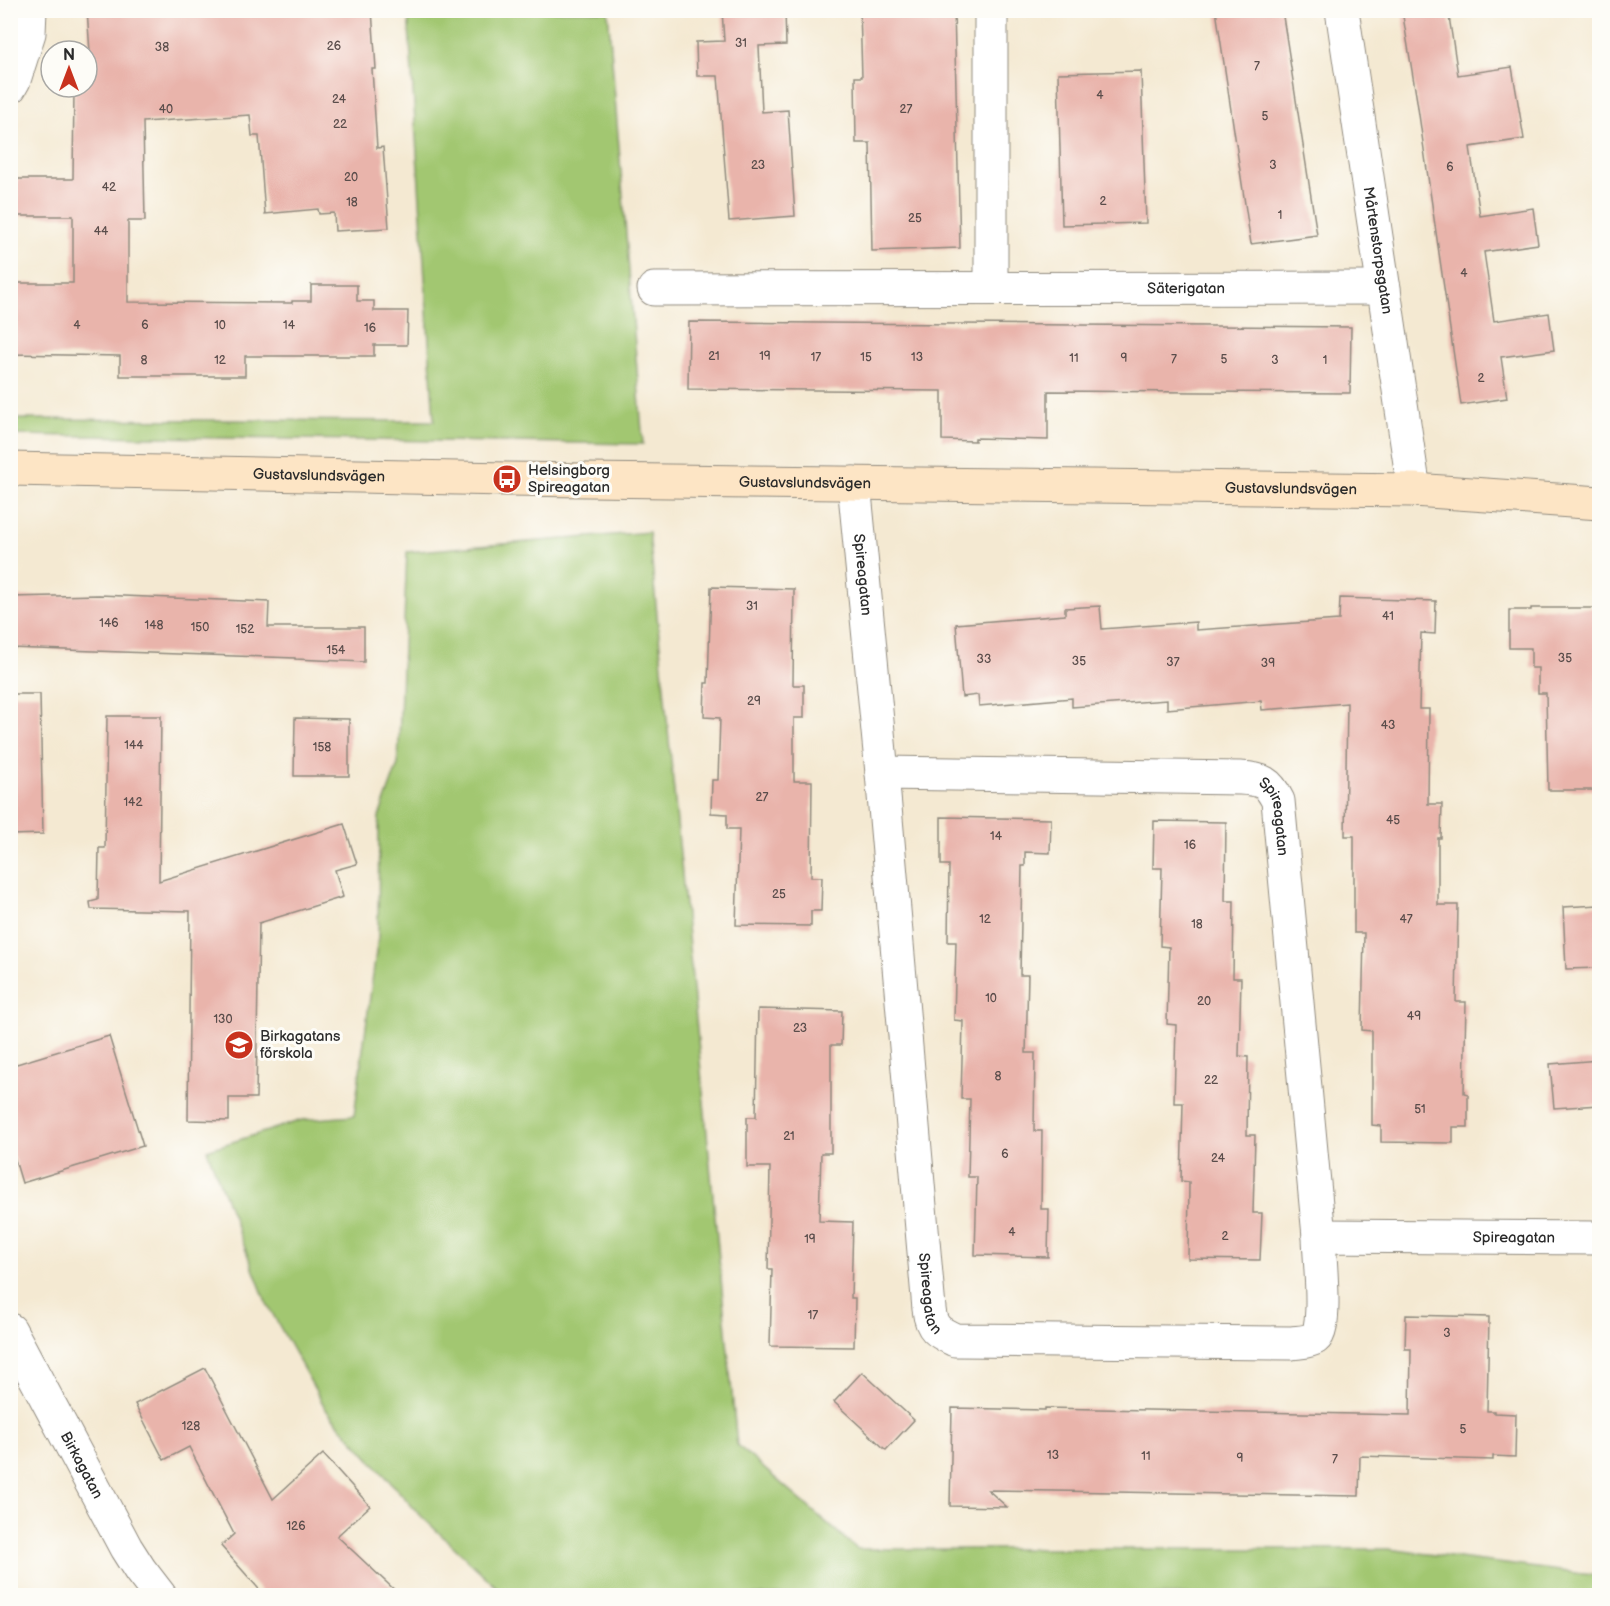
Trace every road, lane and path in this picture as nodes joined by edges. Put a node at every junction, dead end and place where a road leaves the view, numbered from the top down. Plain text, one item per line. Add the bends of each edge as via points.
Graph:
1 (30, 10) edge
2 (991, 10) edge
3 (1342, 10) edge
4 (10, 87) edge
5 (991, 288) junction
6 (1384, 288) junction
7 (654, 289) dead end
8 (10, 469) edge
9 (854, 483) junction
10 (1414, 490) junction
11 (1599, 503) edge
12 (882, 774) junction
13 (1318, 1236) junction
14 (1599, 1238) edge
15 (10, 1330) edge
16 (160, 1596) edge

1 - 4 street via 29,33
2 - 5 street
3 - 6 street, Mårtenstorpsgatan
5 - 6 street, Säterigatan
5 - 7 street, Säterigatan
6 - 10 street, Mårtenstorpsgatan
8 - 9 street, Gustavslundsvägen
9 - 10 street, Gustavslundsvägen
9 - 12 street, Spireagatan
10 - 11 street, Gustavslundsvägen
12 - 13 street, Spireagatan via 1255,778 1273,791 1278,801
12 - 13 street, Spireagatan via 928,1309 934,1328 955,1340 1305,1342 1316,1338 1322,1316
13 - 14 street, Spireagatan
15 - 16 street, Birkagatan via 126,1548

